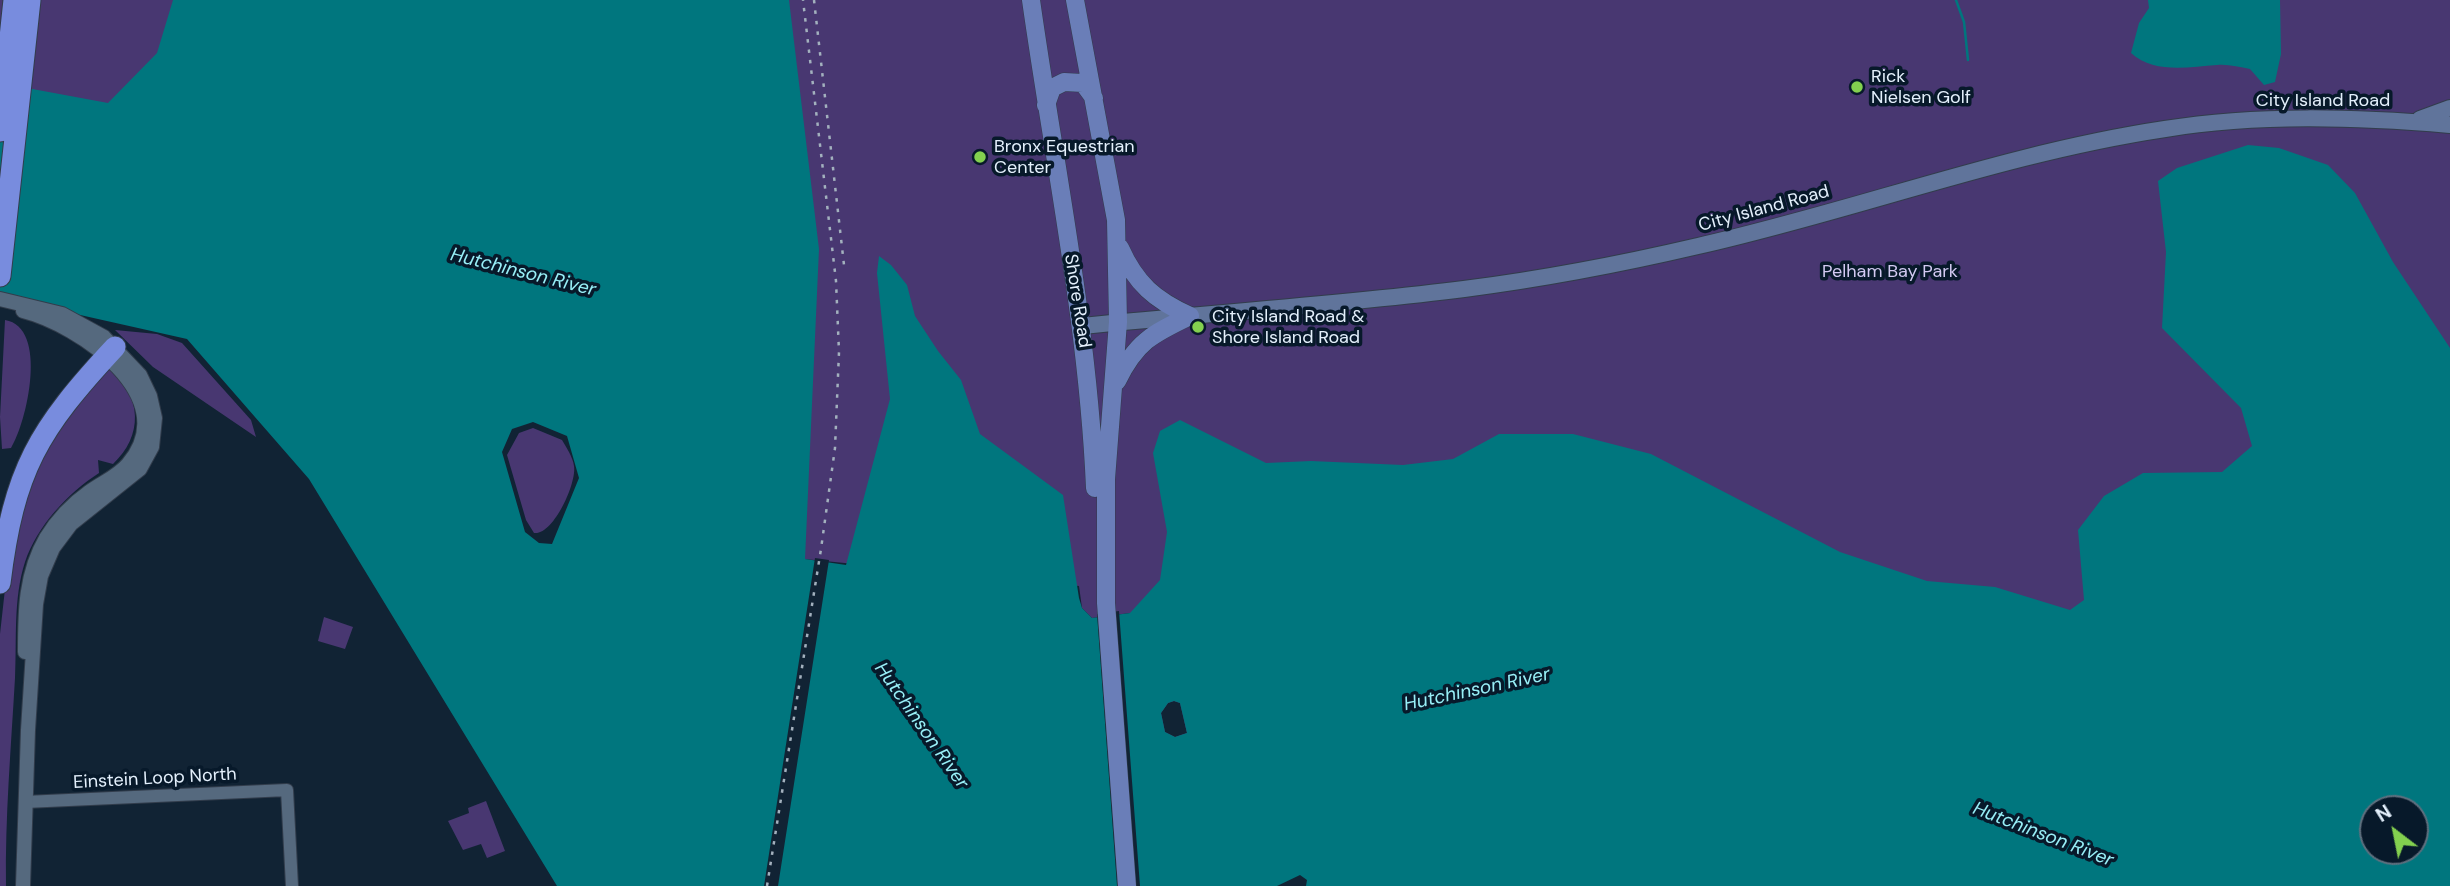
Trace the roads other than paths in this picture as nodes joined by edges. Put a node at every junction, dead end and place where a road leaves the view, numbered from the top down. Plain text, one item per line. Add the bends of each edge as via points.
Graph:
1 (1031, 0) edge
2 (1075, 0) edge
3 (22, 1) edge
4 (1094, 98) junction
5 (1046, 106) junction
6 (2450, 108) edge
7 (2411, 121) junction
8 (2450, 125) edge
9 (0, 131) edge
10 (1117, 241) junction
11 (0, 275) edge
12 (0, 299) edge
13 (0, 308) edge
14 (1190, 316) junction
15 (1118, 322) junction
16 (1082, 326) junction
17 (111, 351) junction
18 (1113, 391) junction
19 (0, 583) edge
20 (1106, 603) junction
21 (25, 802) junction
22 (23, 886) edge
23 (292, 886) edge
24 (1127, 886) edge

1 - 5 main road, Shore Road
2 - 4 main road, Shore Road
3 - 9 highway
3 - 11 highway
4 - 5 main road via 1083,83 1064,82 1052,88
4 - 10 main road, Shore Road
5 - 16 main road, Shore Road
6 - 7 main road
7 - 8 main road, City Island Road
7 - 14 main road, City Island Road via 2280,119 2164,129 2012,160 1764,230 1562,273 1467,289
10 - 14 main road via 1131,271 1149,293
10 - 15 main road, Shore Road
12 - 17 street via 71,317
13 - 17 street via 62,326
14 - 15 main road, City Island Road
14 - 18 main road via 1135,348
15 - 16 main road, City Island Road
15 - 18 main road, Shore Road
16 - 20 main road, Shore Road via 1098,554
17 - 19 highway via 58,410 27,463 10,514
17 - 21 street via 138,398 143,417 141,438 124,469 83,496 64,515 36,561 25,612
18 - 20 main road, Shore Road via 1106,479
20 - 24 main road, Shore Road
21 - 22 street
21 - 23 street, Einstein Loop North via 287,790

